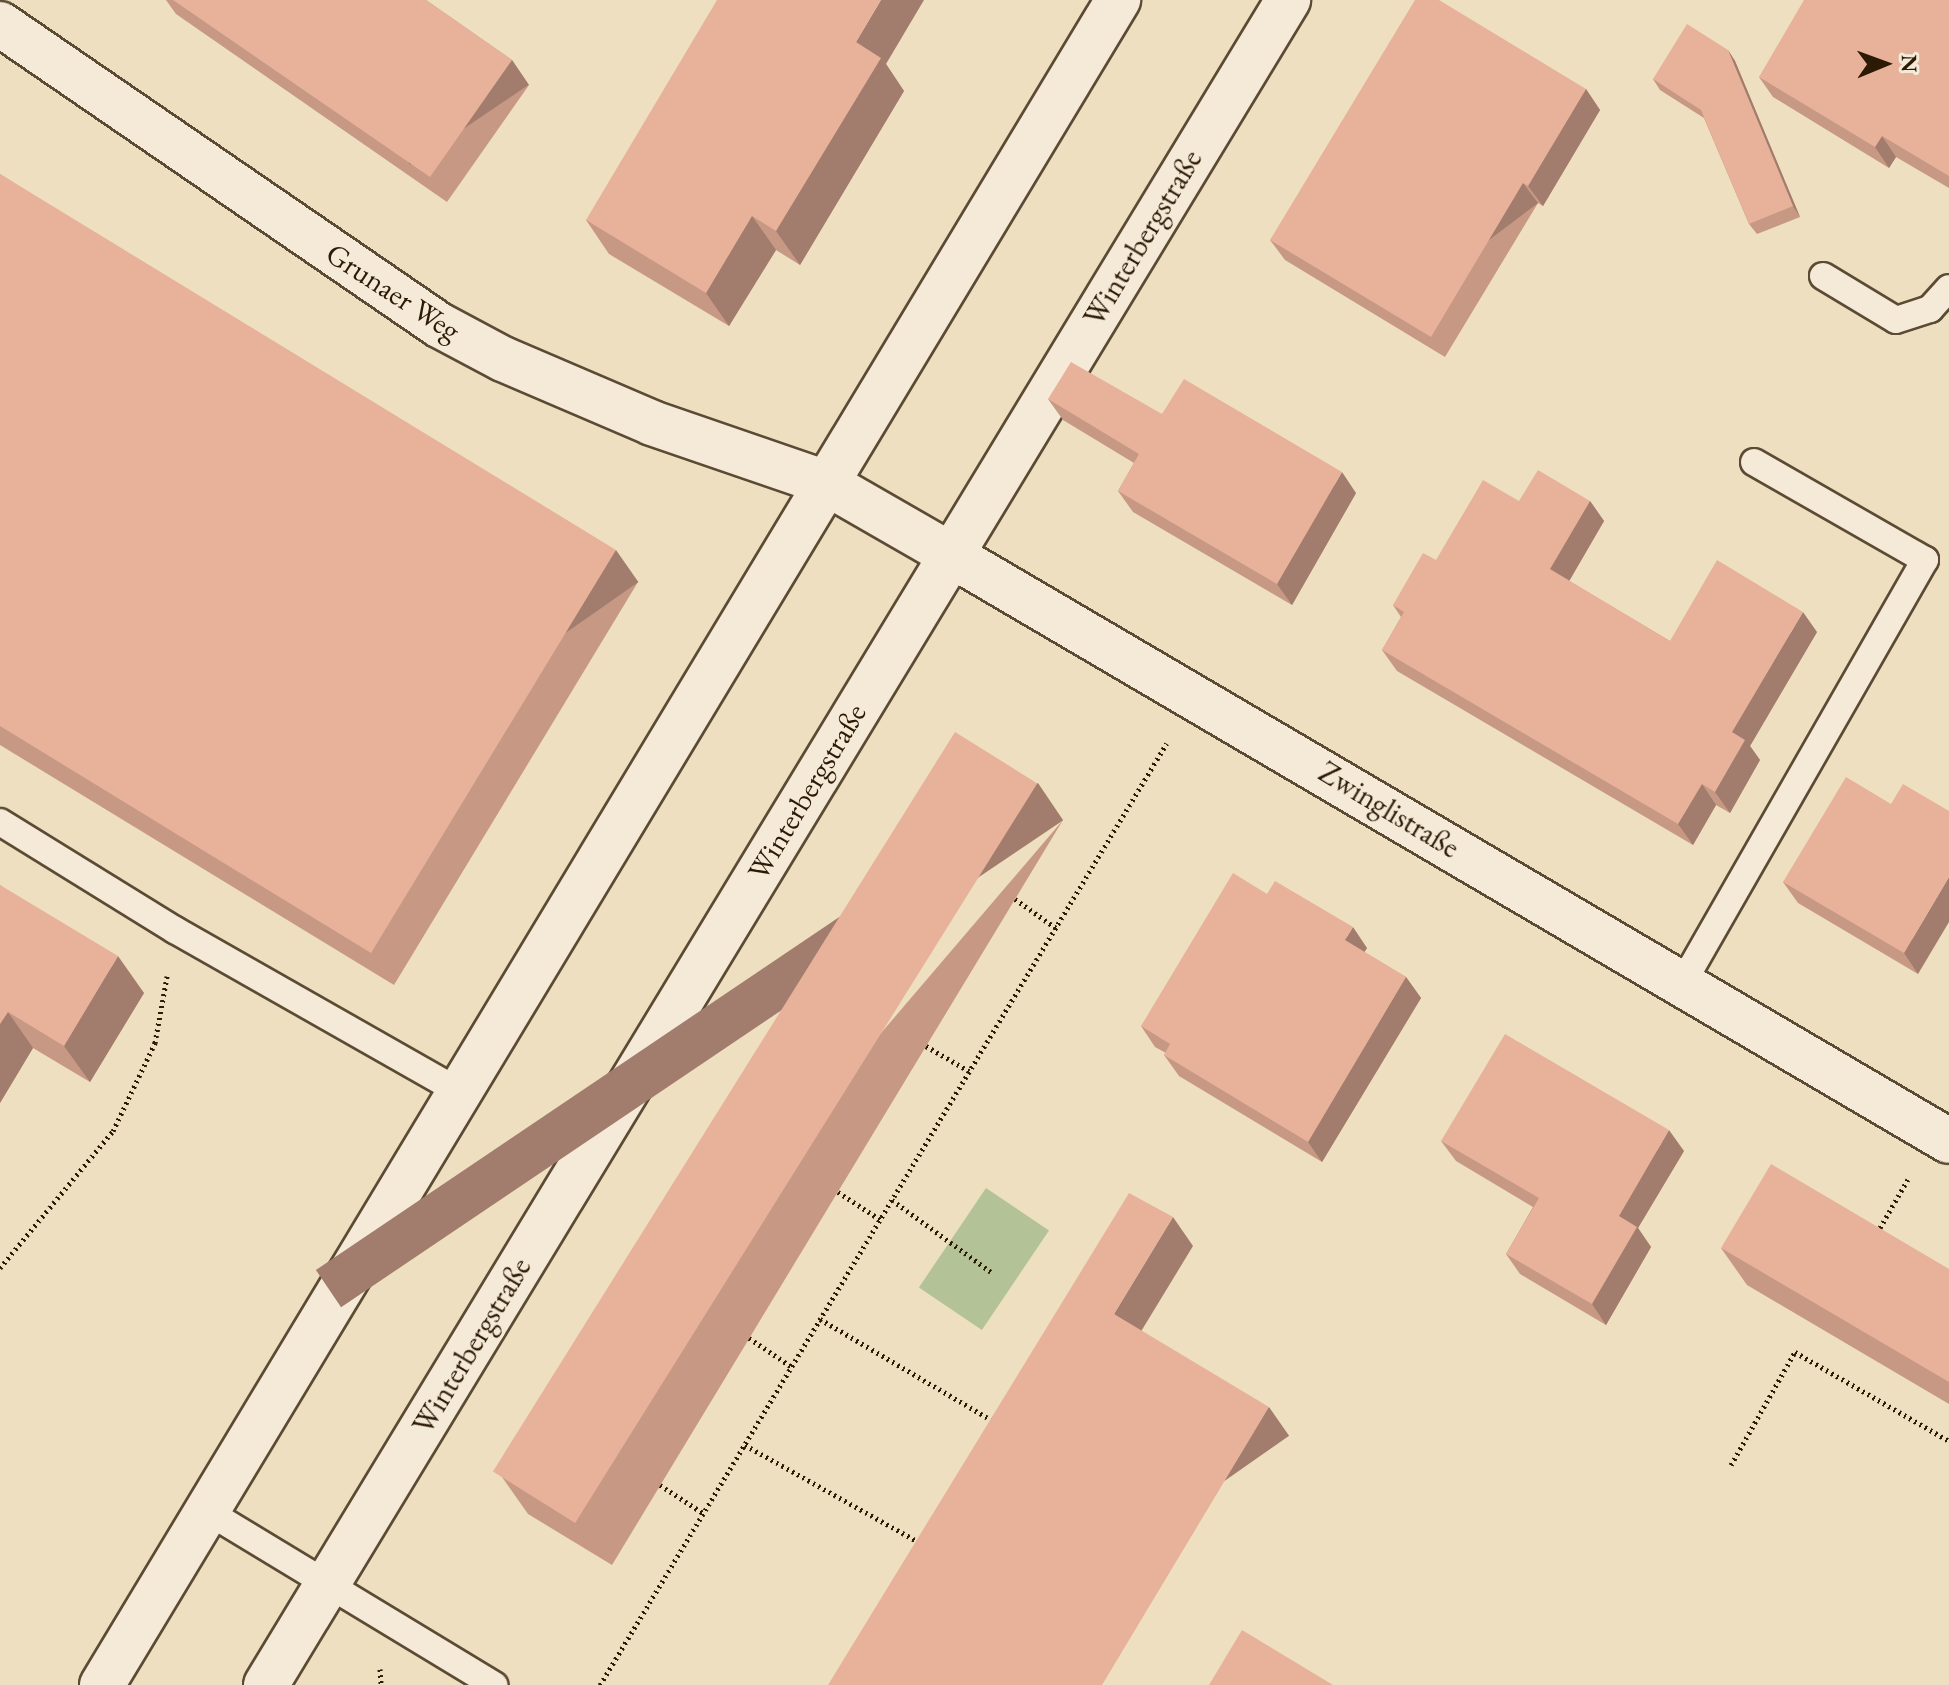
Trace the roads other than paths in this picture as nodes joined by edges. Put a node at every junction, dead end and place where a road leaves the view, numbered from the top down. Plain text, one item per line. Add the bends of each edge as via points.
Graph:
1 (13, 0) edge
2 (1118, 0) edge
3 (1288, 0) edge
4 (0, 21) edge
5 (1823, 276) dead end
6 (1949, 288) edge
7 (1754, 462) dead end
8 (826, 483) junction
9 (951, 555) junction
10 (0, 822) edge
11 (1682, 984) junction
12 (460, 1092) junction
13 (1942, 1137) edge
14 (207, 1511) junction
15 (327, 1583) junction
16 (102, 1685) edge
17 (266, 1685) edge
18 (494, 1685) edge

1 - 4 lane
2 - 8 main road
3 - 9 main road, Winterbergstraße
4 - 8 main road, Grunaer Weg via 439,325 503,359 652,423
5 - 6 lane via 1896,320 1930,309
7 - 11 lane via 1925,560
8 - 9 main road, Zwinglistraße
8 - 12 main road
9 - 11 main road, Zwinglistraße
9 - 15 main road, Winterbergstraße
10 - 12 lane via 175,930
11 - 13 main road, Zwinglistraße
12 - 14 main road
14 - 15 lane
14 - 16 main road
15 - 17 main road, Winterbergstraße
15 - 18 lane

